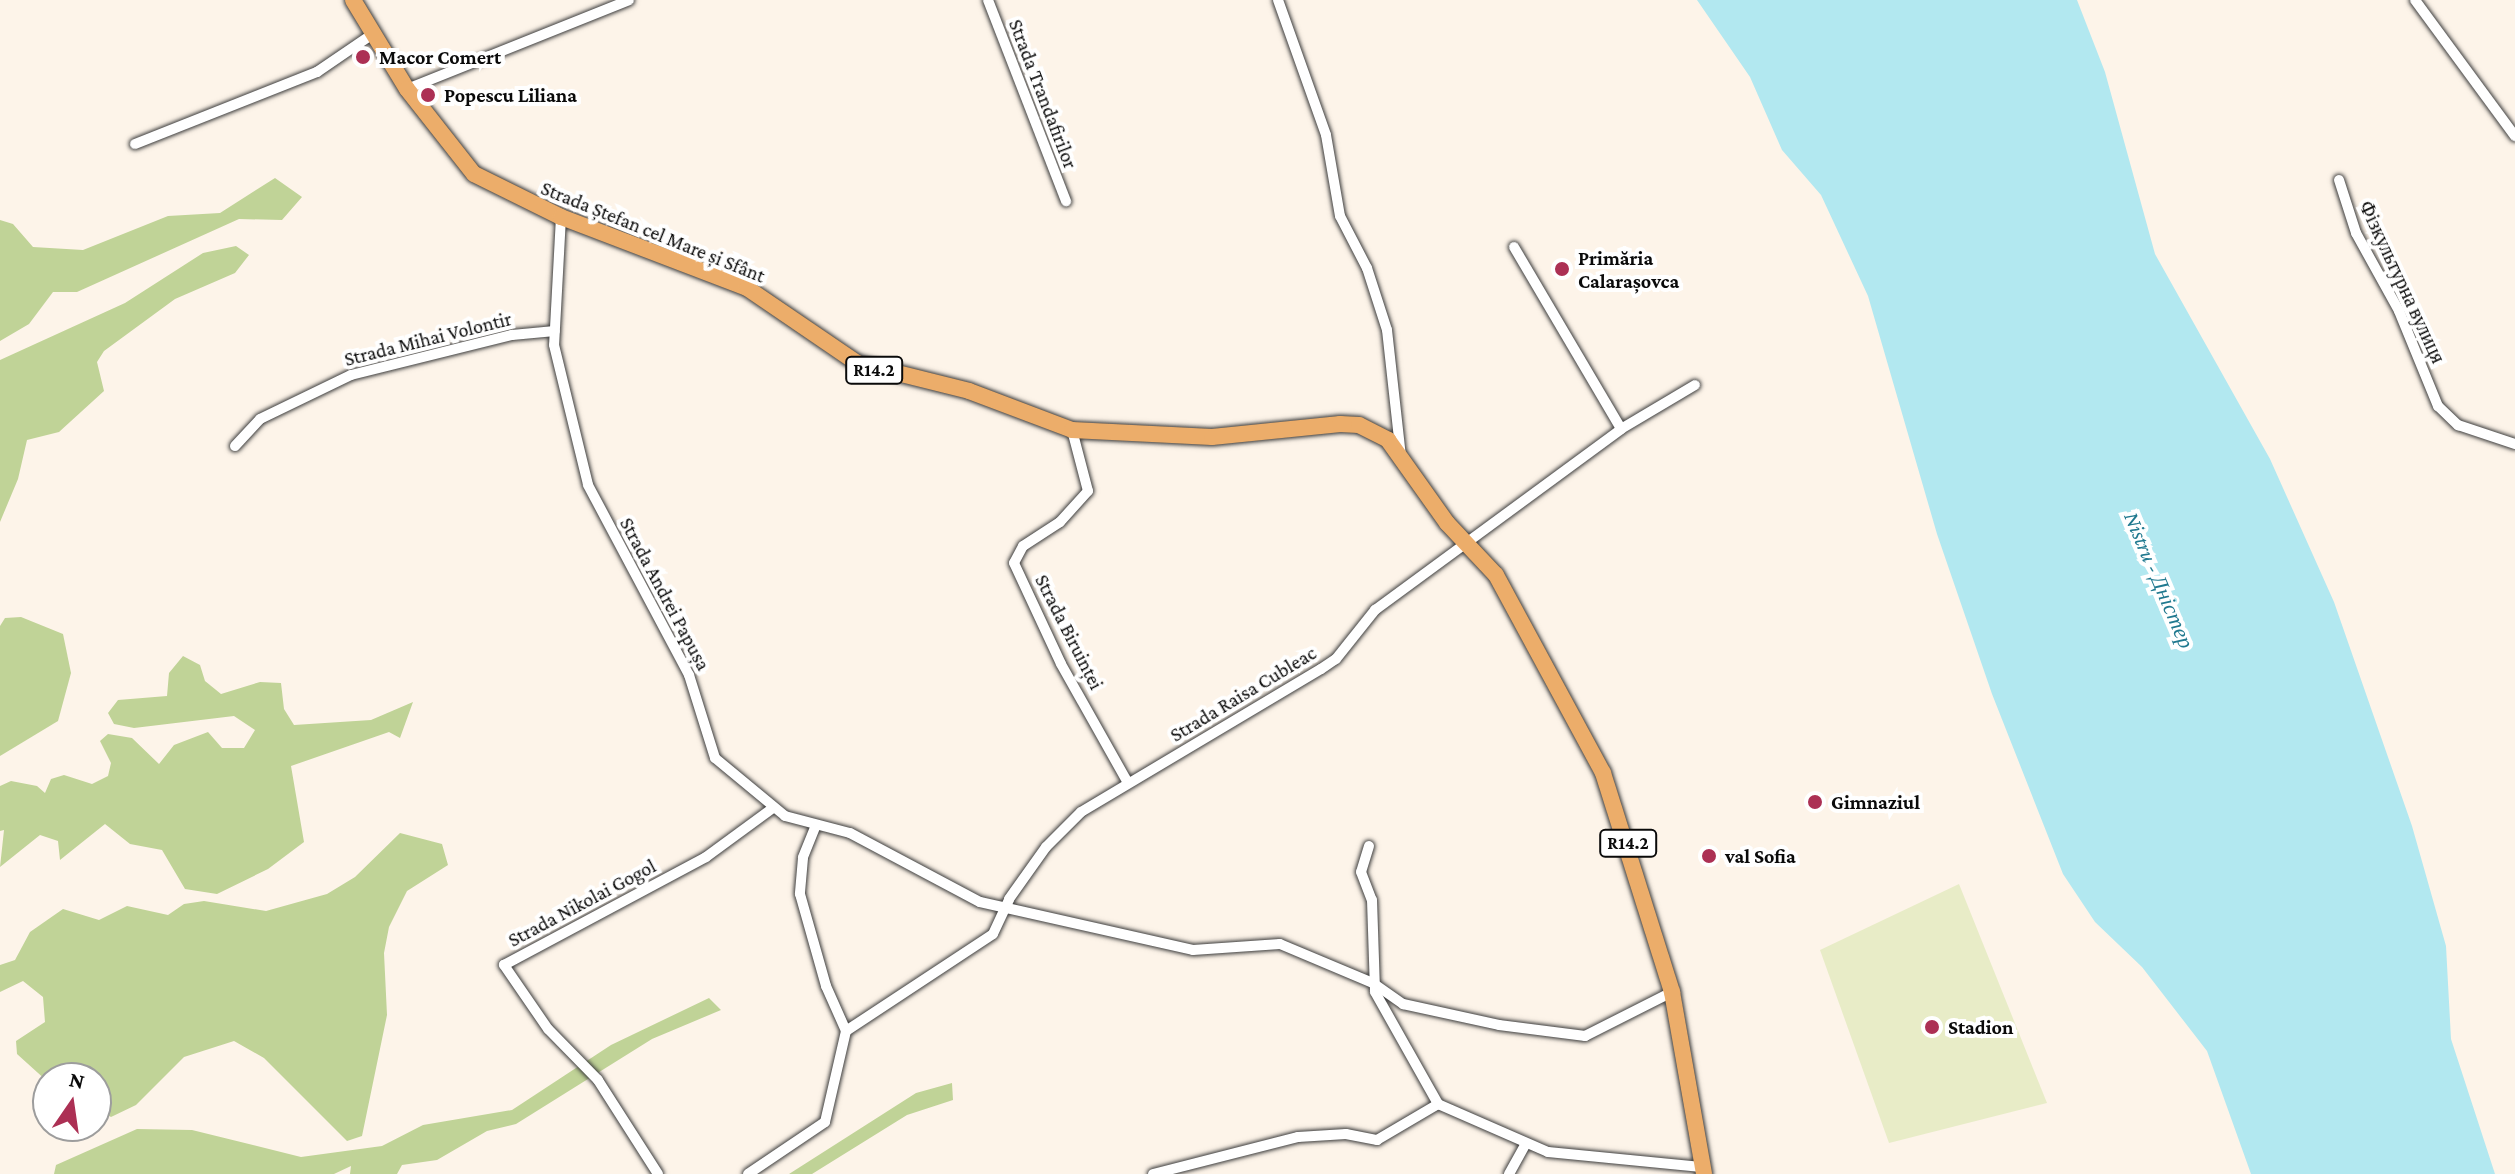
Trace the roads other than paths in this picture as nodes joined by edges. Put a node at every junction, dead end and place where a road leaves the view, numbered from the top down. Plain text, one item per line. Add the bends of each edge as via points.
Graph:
1 (353, 0) edge
2 (629, 0) edge
3 (988, 0) edge
4 (1278, 0) edge
5 (2415, 0) edge
6 (371, 35) junction
7 (407, 89) junction
8 (2515, 136) edge
9 (135, 144) dead end
10 (2339, 180) dead end
11 (1066, 201) dead end
12 (561, 217) junction
13 (1514, 247) dead end
14 (555, 331) junction
15 (1695, 385) dead end
16 (1621, 429) junction
17 (1072, 430) junction
18 (2515, 444) edge
19 (235, 446) dead end
20 (1401, 458) junction
21 (1468, 545) junction
22 (1127, 781) junction
23 (773, 808) junction
24 (816, 825) junction
25 (1369, 846) dead end
26 (1006, 908) junction
27 (1373, 983) junction
28 (1672, 992) junction
29 (846, 1031) junction
30 (1438, 1104) junction
31 (1525, 1145) junction
32 (1702, 1170) edge
33 (658, 1174) edge
34 (748, 1174) edge
35 (1153, 1174) edge
36 (1509, 1174) edge

1 - 6 main road, Strada Ștefan cel Mare și Sfânt / R14.2
2 - 7 street
3 - 11 street, Strada Trandafirilor
4 - 20 street via 1326,135 1340,216 1367,268 1387,330
5 - 8 street
6 - 7 main road, Strada Ștefan cel Mare și Sfânt / R14.2
6 - 9 street via 317,72
7 - 12 main road, Strada Ștefan cel Mare și Sfânt / R14.2 via 474,174
10 - 18 street, Фізкультурна вулиця via 2356,233 2399,311 2438,406 2458,425
12 - 14 street, Strada Andrei Papușa
12 - 17 main road, Strada Ștefan cel Mare și Sfânt / R14.2 via 747,288 857,363 969,391
13 - 16 street
14 - 19 street, Strada Mihai Volontir via 512,335 351,375 260,419
14 - 23 street, Strada Andrei Papușa via 588,485 689,675 715,758
15 - 16 street, Strada Raisa Cubleac
16 - 21 street, Strada Raisa Cubleac
17 - 20 main road, Strada Ștefan cel Mare și Sfânt / R14.2 via 1173,438 1359,425 1388,440
17 - 22 street, Strada Biruinței via 1088,491 1060,522 1023,546 1014,563 1061,664
20 - 21 main road, Strada Ștefan cel Mare și Sfânt / R14.2
21 - 22 street, Strada Raisa Cubleac via 1375,610 1321,669
21 - 28 main road, Strada Ștefan cel Mare și Sfânt / R14.2 via 1506,592 1603,773
22 - 26 street, Strada Raisa Cubleac via 1056,837
23 - 24 street, Strada Andrei Papușa
23 - 33 street, Strada Nikolai Gogol via 706,857 504,965 548,1029 598,1080
24 - 26 street, Strada Andrei Papușa via 850,833 972,900
24 - 29 street via 803,858 800,894 826,986
25 - 27 street via 1361,872 1372,900
26 - 27 street, Strada Andrei Papușa via 1193,950 1280,944
26 - 29 street, Strada Raisa Cubleac via 1000,925 981,945
27 - 28 street, Strada Andrei Papușa via 1403,1004 1575,1036
27 - 30 street
28 - 32 main road, Strada Ștefan cel Mare și Sfânt / R14.2
29 - 34 street via 825,1122
30 - 31 street
30 - 35 street via 1377,1140 1346,1134 1298,1137
31 - 32 street
31 - 36 street

